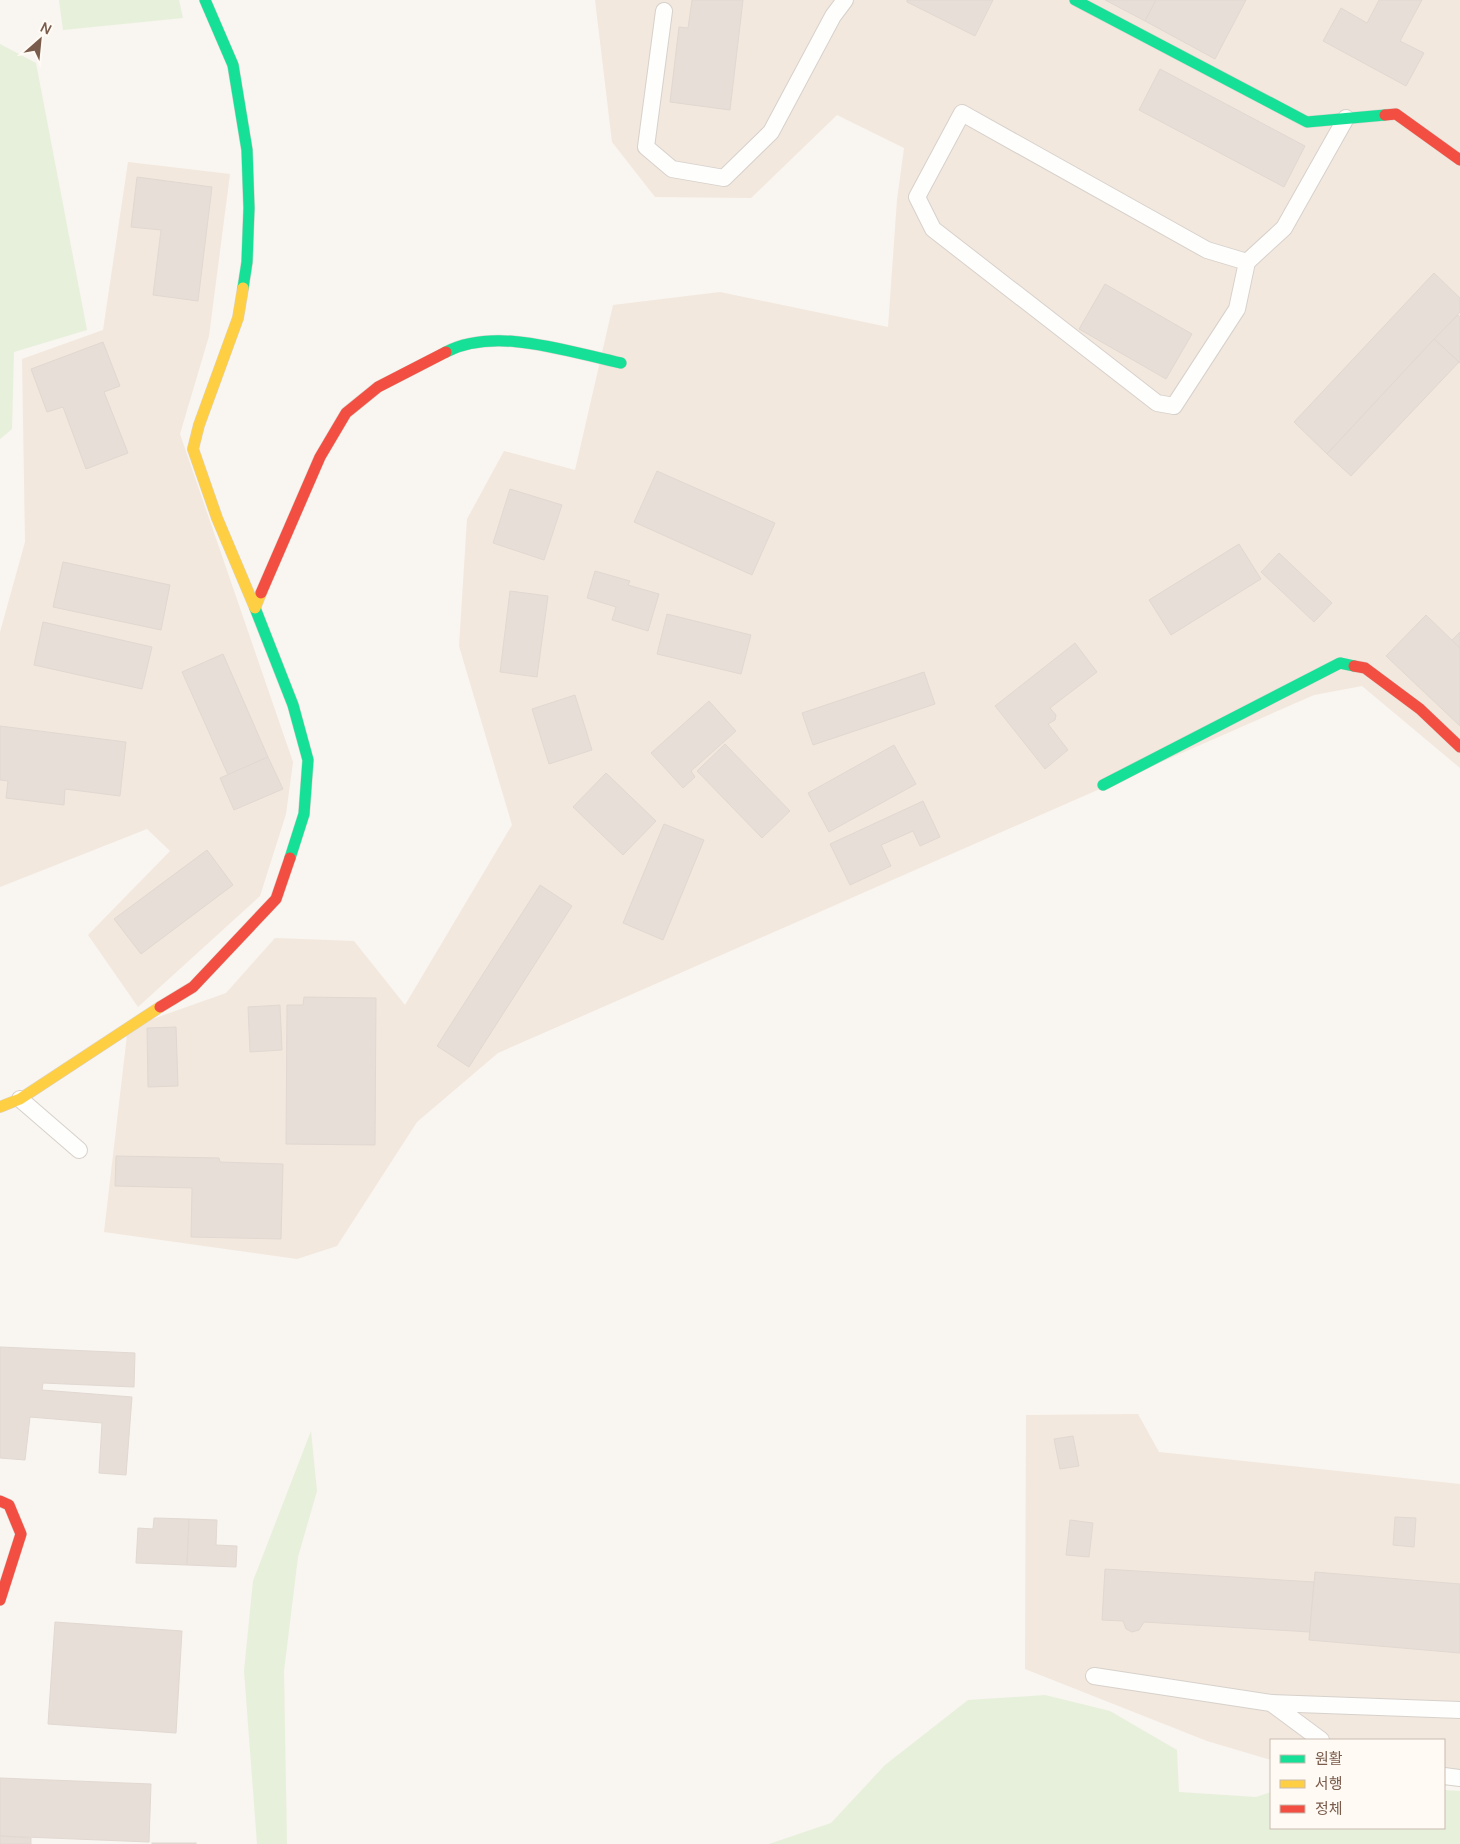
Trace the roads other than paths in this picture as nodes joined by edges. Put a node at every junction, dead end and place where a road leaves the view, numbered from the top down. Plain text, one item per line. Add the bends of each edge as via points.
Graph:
1 (205, 0) edge
2 (845, 0) edge
3 (1075, 0) edge
4 (664, 12) dead end
5 (1346, 118) junction
6 (1460, 160) edge
7 (1248, 262) junction
8 (621, 363) dead end
9 (255, 608) junction
10 (1460, 747) edge
11 (1103, 785) dead end
12 (20, 1099) junction
13 (0, 1107) edge
14 (79, 1150) dead end
15 (0, 1501) edge
16 (0, 1600) edge
17 (1094, 1676) dead end
18 (1271, 1703) junction
19 (1460, 1710) edge
20 (1320, 1739) edge
21 (1445, 1776) edge
22 (1460, 1778) edge

1 - 9 street via 233,64 247,150 250,208 247,262 238,318 193,448 217,518
2 - 4 lane via 833,16 771,132 724,178 672,169 646,147
3 - 5 street via 1307,122
5 - 6 street via 1396,114
5 - 7 lane via 1284,228
7 - 7 lane via 1236,309 1174,406 1156,403 933,229 917,196 962,113 1207,250
8 - 9 street via 548,347 490,339 453,348 378,387 346,413 320,457
9 - 12 street via 293,705 308,760 304,814 276,899 193,987
10 - 11 street via 1420,709 1365,668 1340,663
12 - 13 street
12 - 14 lane
15 - 16 street via 9,1506 21,1534
17 - 18 lane
18 - 19 lane
18 - 20 lane
21 - 22 lane

